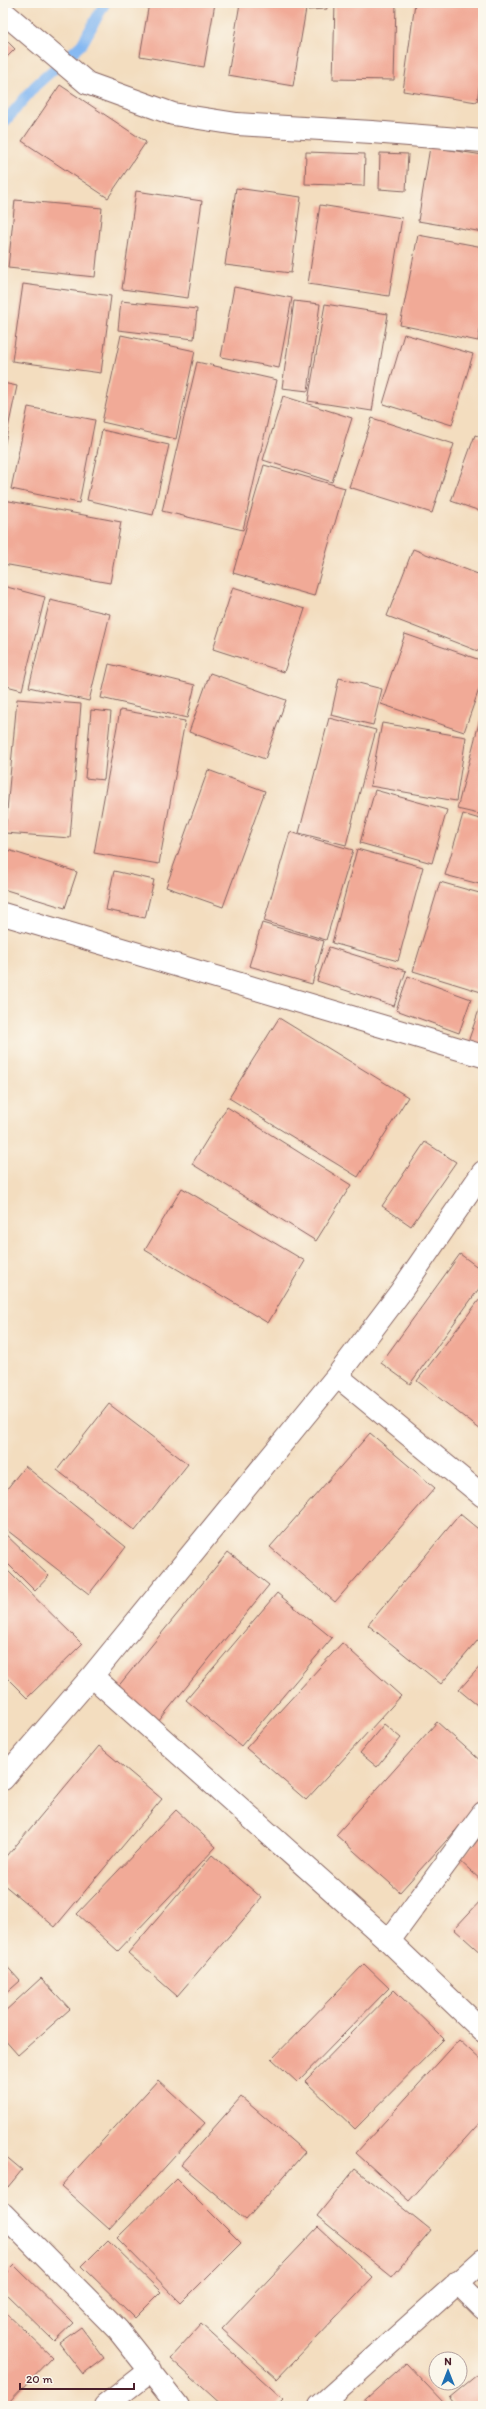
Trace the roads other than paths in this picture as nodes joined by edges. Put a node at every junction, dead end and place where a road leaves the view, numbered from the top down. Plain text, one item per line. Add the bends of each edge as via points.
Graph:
1 (10, 19) edge
2 (483, 141) edge
3 (3, 914) edge
4 (483, 1056) edge
5 (483, 1172) edge
6 (337, 1376) junction
7 (483, 1496) edge
8 (92, 1676) junction
9 (3, 1779) edge
10 (483, 1813) edge
11 (389, 1941) junction
12 (483, 2031) edge
13 (3, 2214) edge
14 (483, 2260) edge
15 (458, 2282) junction
16 (483, 2308) edge
17 (151, 2370) junction
18 (105, 2406) edge
19 (178, 2406) edge
20 (320, 2406) edge

1 - 2 street via 87,83 173,114 237,124
3 - 4 street
5 - 6 street via 399,1294
6 - 7 street
6 - 8 street
8 - 9 street
8 - 11 street
10 - 11 street
11 - 12 street
13 - 17 street via 118,2330
14 - 15 street
15 - 16 street
15 - 20 street
17 - 18 street
17 - 19 street

